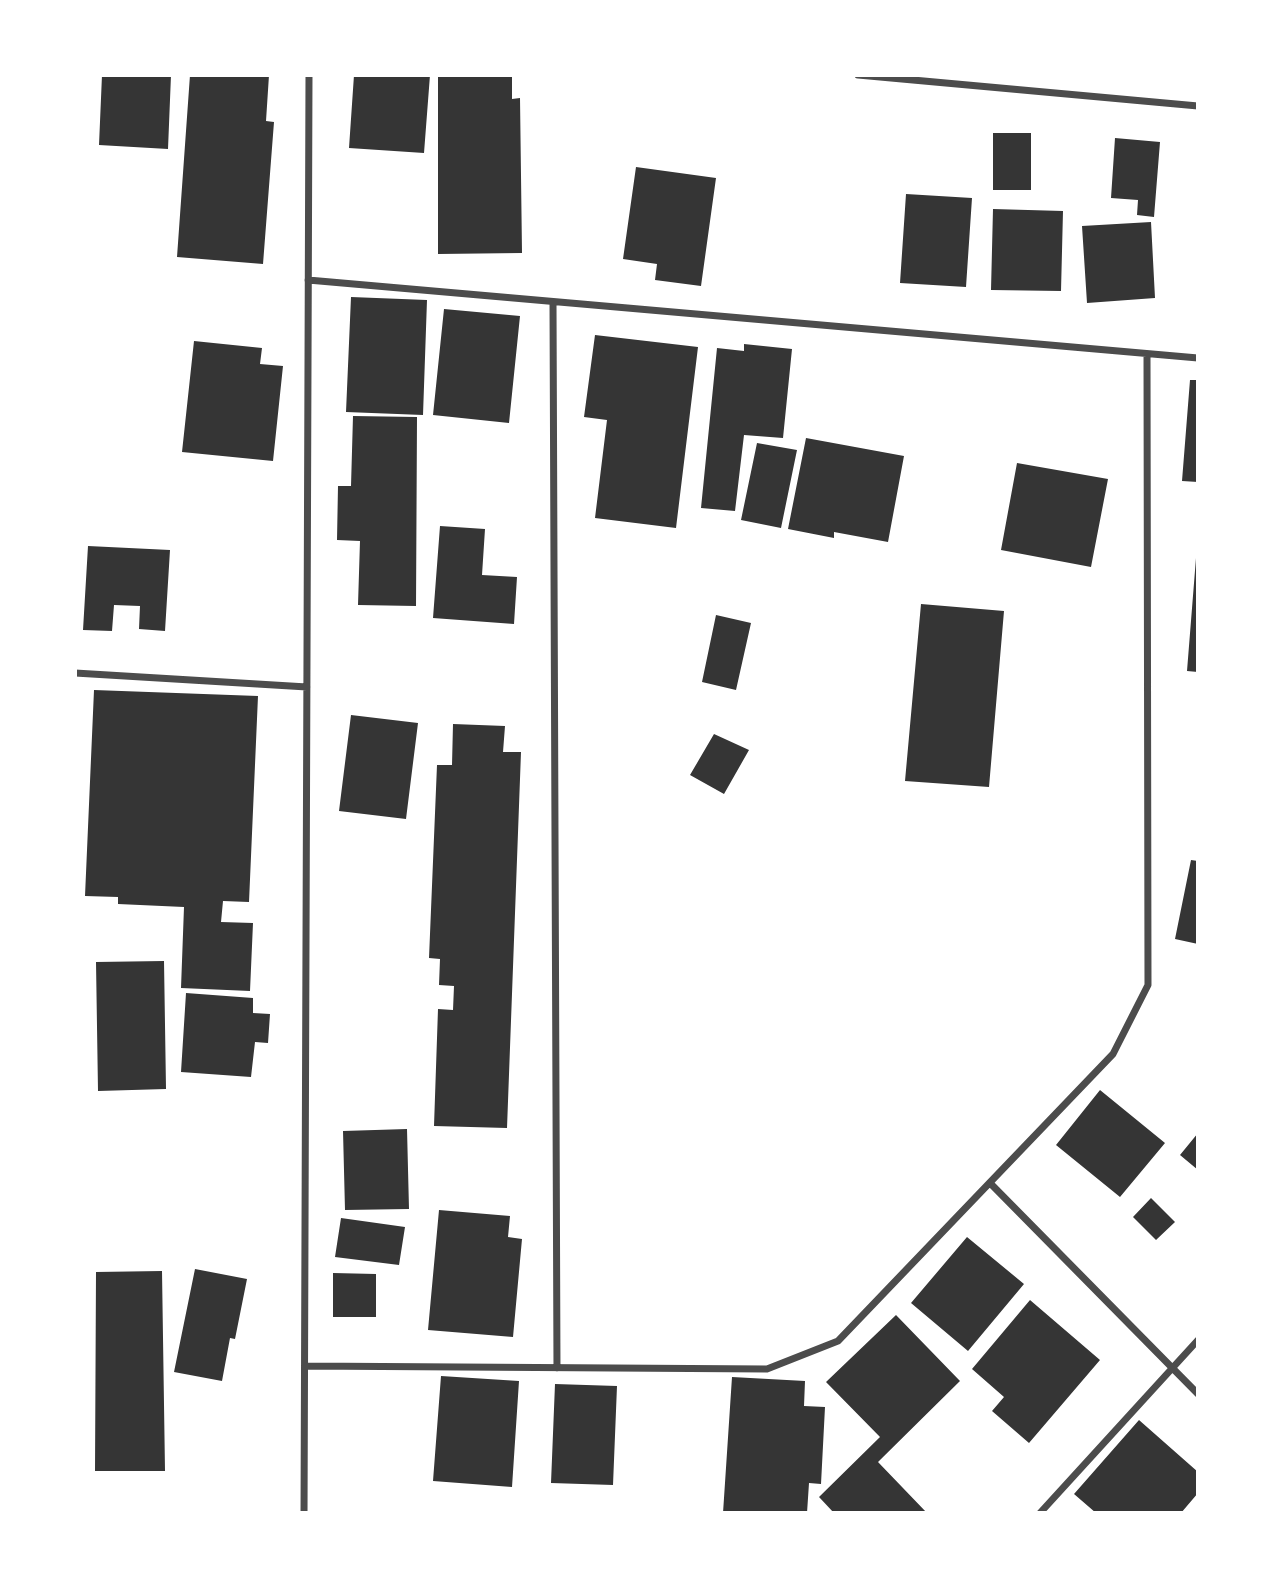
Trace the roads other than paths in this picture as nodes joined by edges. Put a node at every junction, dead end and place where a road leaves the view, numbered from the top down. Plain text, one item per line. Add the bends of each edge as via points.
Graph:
1 (309, 75) edge
2 (858, 75) edge
3 (1198, 106) edge
4 (308, 280) junction
5 (553, 302) junction
6 (1147, 354) junction
7 (1198, 358) edge
8 (75, 673) edge
9 (307, 687) junction
10 (989, 1183) junction
11 (1198, 1340) edge
12 (305, 1366) junction
13 (557, 1368) junction
14 (1172, 1368) junction
15 (1198, 1394) edge
16 (304, 1513) edge
17 (1040, 1513) edge

1 - 4 street
2 - 3 street
4 - 5 street
4 - 9 street
5 - 6 street
5 - 13 street
6 - 7 street
6 - 10 street via 1148,985 1113,1054
8 - 9 street
9 - 12 street
10 - 13 street via 838,1341 767,1369
10 - 14 street
11 - 14 street
12 - 13 street
12 - 16 street
14 - 15 street
14 - 17 street

